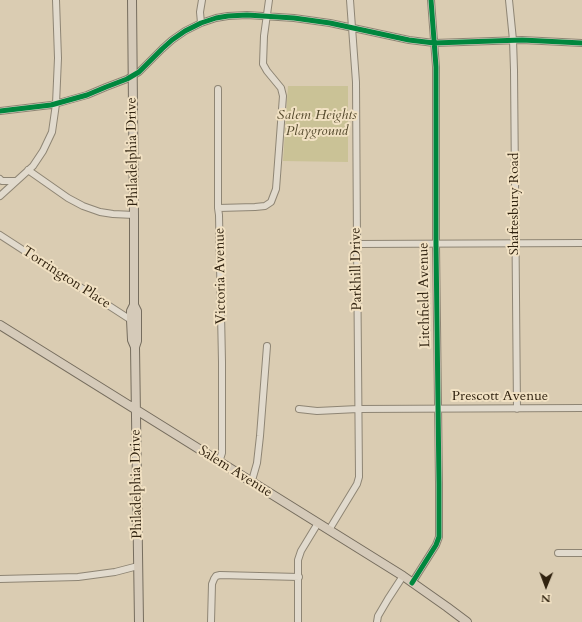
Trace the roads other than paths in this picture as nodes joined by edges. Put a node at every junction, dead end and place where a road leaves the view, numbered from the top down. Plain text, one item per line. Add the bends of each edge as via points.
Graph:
1 (56, 0) edge
2 (132, 0) edge
3 (202, 0) edge
4 (269, 0) edge
5 (350, 0) edge
6 (431, 0) edge
7 (509, 0) edge
8 (266, 16) junction
9 (201, 22) junction
10 (352, 28) junction
11 (513, 40) junction
12 (434, 43) junction
13 (582, 43) edge
14 (133, 76) junction
15 (218, 89) dead end
16 (56, 104) junction
17 (0, 111) edge
18 (28, 170) junction
19 (0, 180) edge
20 (15, 182) junction
21 (0, 196) edge
22 (218, 208) junction
23 (134, 215) junction
24 (0, 235) edge
25 (516, 243) junction
26 (582, 243) edge
27 (357, 244) junction
28 (436, 244) junction
29 (134, 305) junction
30 (131, 320) junction
31 (0, 325) edge
32 (267, 346) dead end
33 (135, 347) junction
34 (582, 408) edge
35 (136, 409) junction
36 (299, 409) dead end
37 (358, 409) junction
38 (438, 409) junction
39 (517, 409) junction
40 (219, 462) junction
41 (251, 482) junction
42 (318, 523) junction
43 (329, 530) junction
44 (558, 553) dead end
45 (582, 553) edge
46 (138, 566) junction
47 (403, 576) junction
48 (298, 577) junction
49 (0, 579) edge
50 (412, 583) junction
51 (139, 622) edge
52 (211, 622) edge
53 (298, 622) edge
54 (377, 622) edge
55 (467, 622) edge

1 - 16 street
2 - 14 main road, Philadelphia Drive
3 - 9 street
4 - 8 street
5 - 10 street, Parkhill Drive
6 - 12 street, Litchfield Avenue
7 - 11 street, Shaftesbury Road
8 - 9 street via 228,16
8 - 10 street
8 - 22 street via 263,64 281,88 283,96 276,189 271,202 264,206
9 - 14 street via 172,40
10 - 12 street
10 - 27 street, Parkhill Drive via 356,82
11 - 12 street
11 - 13 street
11 - 25 street, Shaftesbury Road
12 - 28 street, Litchfield Avenue
14 - 16 street via 87,95
14 - 23 main road, Philadelphia Drive
15 - 22 street, Victoria Avenue
16 - 17 street
16 - 18 street via 54,123 48,140 38,159
18 - 20 street
18 - 23 street via 83,206 100,212
19 - 20 street
20 - 21 street
22 - 40 street, Victoria Avenue via 222,362 222,453
23 - 29 main road, Philadelphia Drive
24 - 30 street, Torrington Place
25 - 26 street
25 - 28 street
25 - 39 street, Shaftesbury Road
27 - 28 street
27 - 37 street, Parkhill Drive
28 - 38 street, Litchfield Avenue
29 - 30 main road, Philadelphia Drive
29 - 33 main road, Philadelphia Drive via 137,311
30 - 33 main road, Philadelphia Drive
31 - 35 main road, Salem Avenue
32 - 41 street via 257,463
33 - 35 main road, Philadelphia Drive
34 - 39 street, Prescott Avenue
35 - 40 main road, Salem Avenue
35 - 46 main road, Philadelphia Drive
36 - 37 street, Prescott Avenue
37 - 38 street, Prescott Avenue
37 - 43 street, Parkhill Drive via 359,480
38 - 39 street, Prescott Avenue
38 - 50 street, Litchfield Avenue via 438,539
40 - 41 main road, Salem Avenue
41 - 42 main road, Salem Avenue
42 - 43 main road, Salem Avenue
42 - 48 street via 301,551
43 - 47 main road, Salem Avenue
44 - 45 street
46 - 49 street via 78,577
46 - 51 main road, Philadelphia Drive
47 - 50 main road, Salem Avenue
47 - 54 street via 378,616
48 - 52 street via 216,576 212,584
48 - 53 street
50 - 55 main road, Salem Avenue

